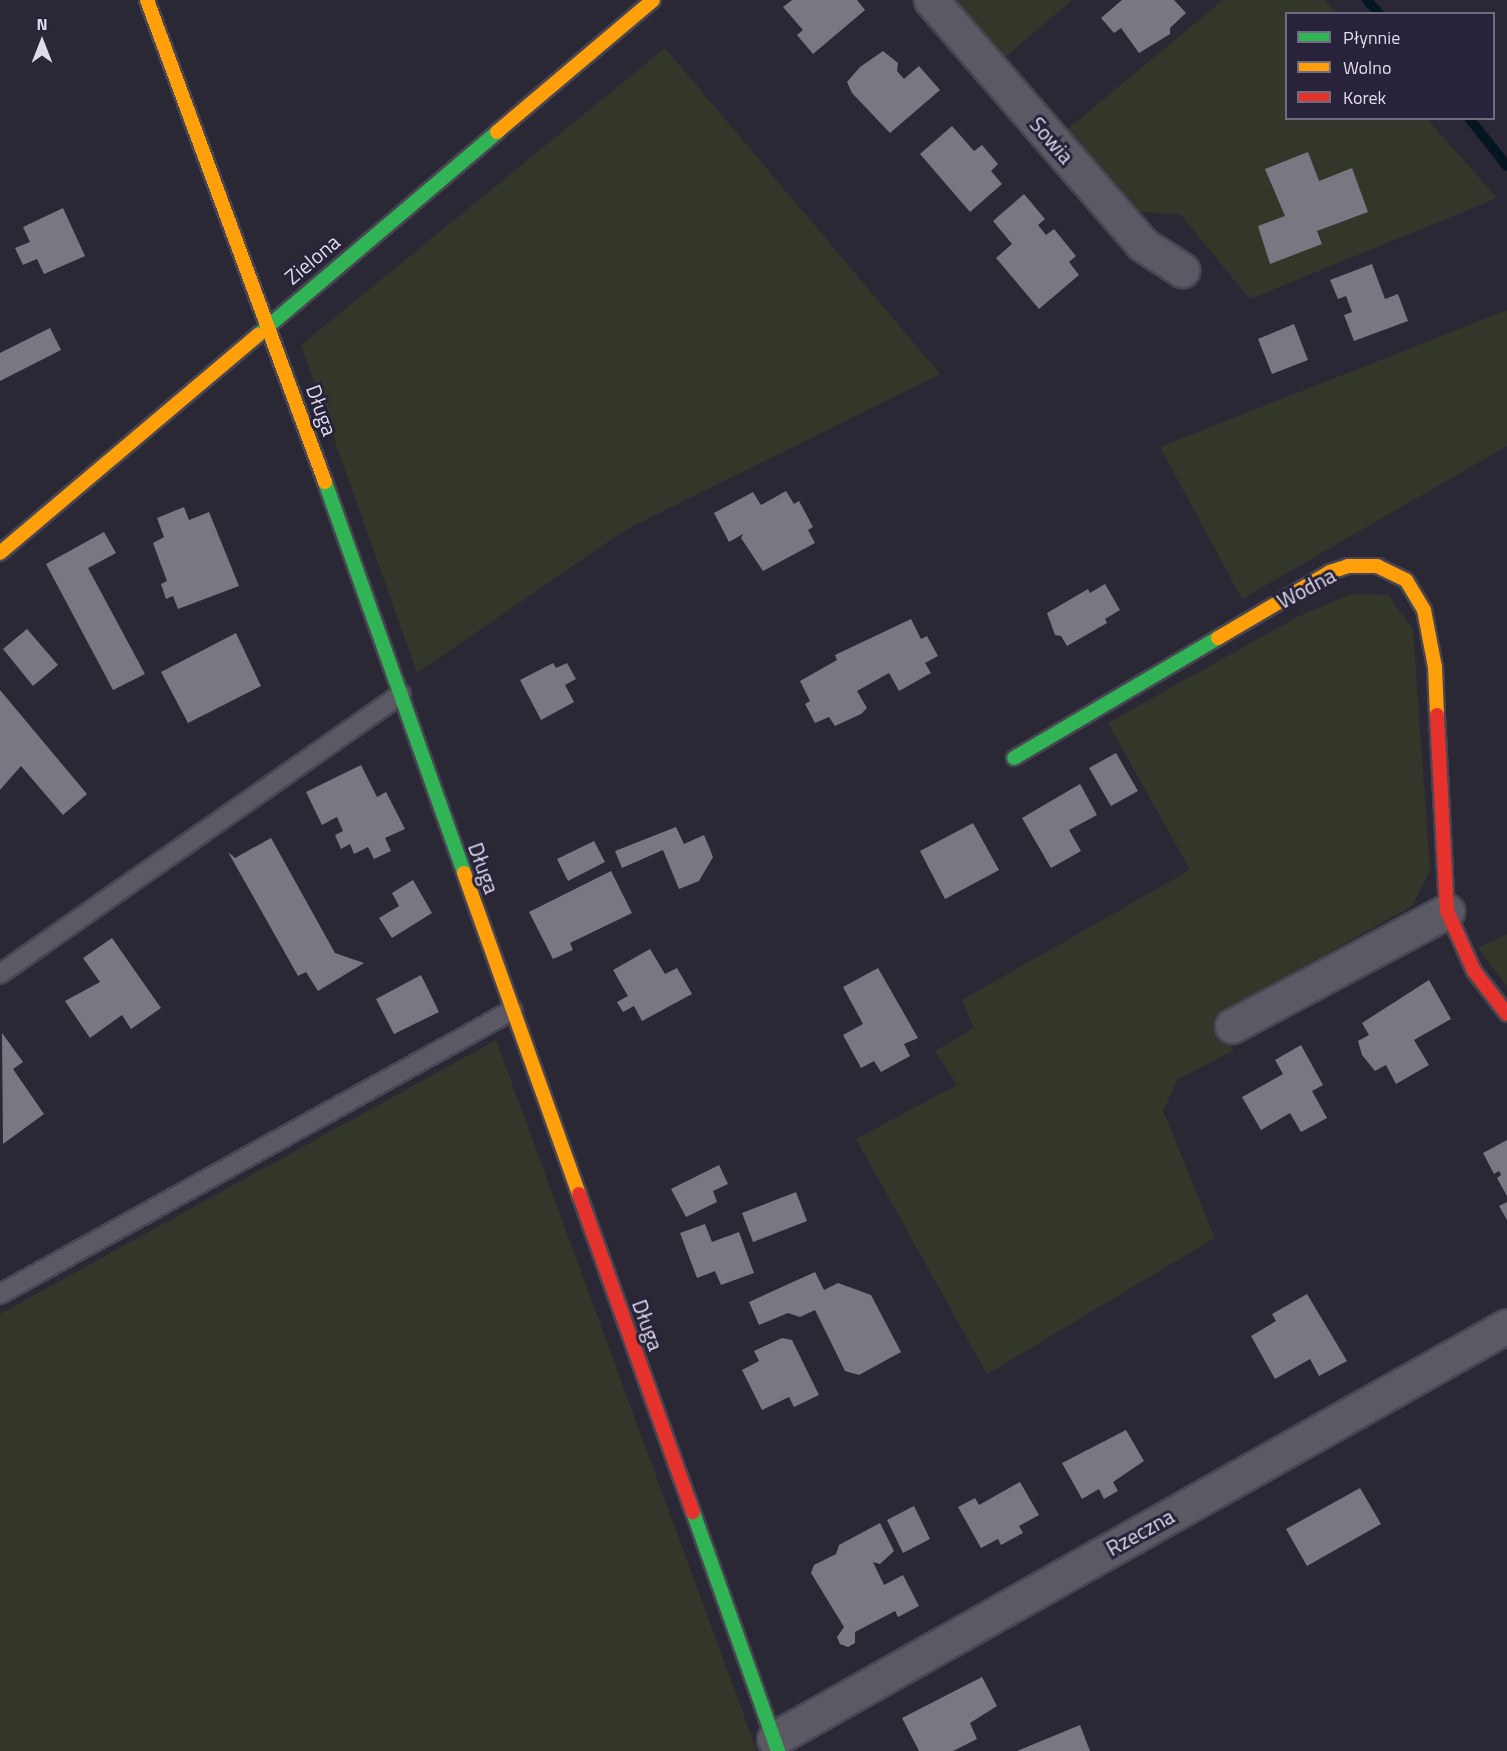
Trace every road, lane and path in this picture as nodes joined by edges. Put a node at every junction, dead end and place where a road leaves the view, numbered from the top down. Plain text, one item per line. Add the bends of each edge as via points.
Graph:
1 (147, 0) edge
2 (653, 0) edge
3 (931, 0) edge
4 (1182, 270) dead end
5 (268, 323) junction
6 (0, 553) edge
7 (400, 694) junction
8 (1014, 758) dead end
9 (1447, 911) junction
10 (0, 974) edge
11 (513, 1010) junction
12 (1507, 1014) edge
13 (1232, 1026) dead end
14 (0, 1294) edge
15 (1507, 1326) edge
16 (776, 1745) edge

1 - 5 street, Długa
2 - 5 street, Zielona
3 - 4 street, Sowia via 1142,244
5 - 6 street, Zielona
5 - 7 street, Długa
7 - 10 lane
7 - 11 street, Długa
8 - 9 street, Wodna via 1330,572 1348,567 1386,570 1406,580 1424,610 1430,634
9 - 12 street, Wodna via 1474,971
9 - 13 street
11 - 14 lane
11 - 16 street, Długa
15 - 16 street, Rzeczna

